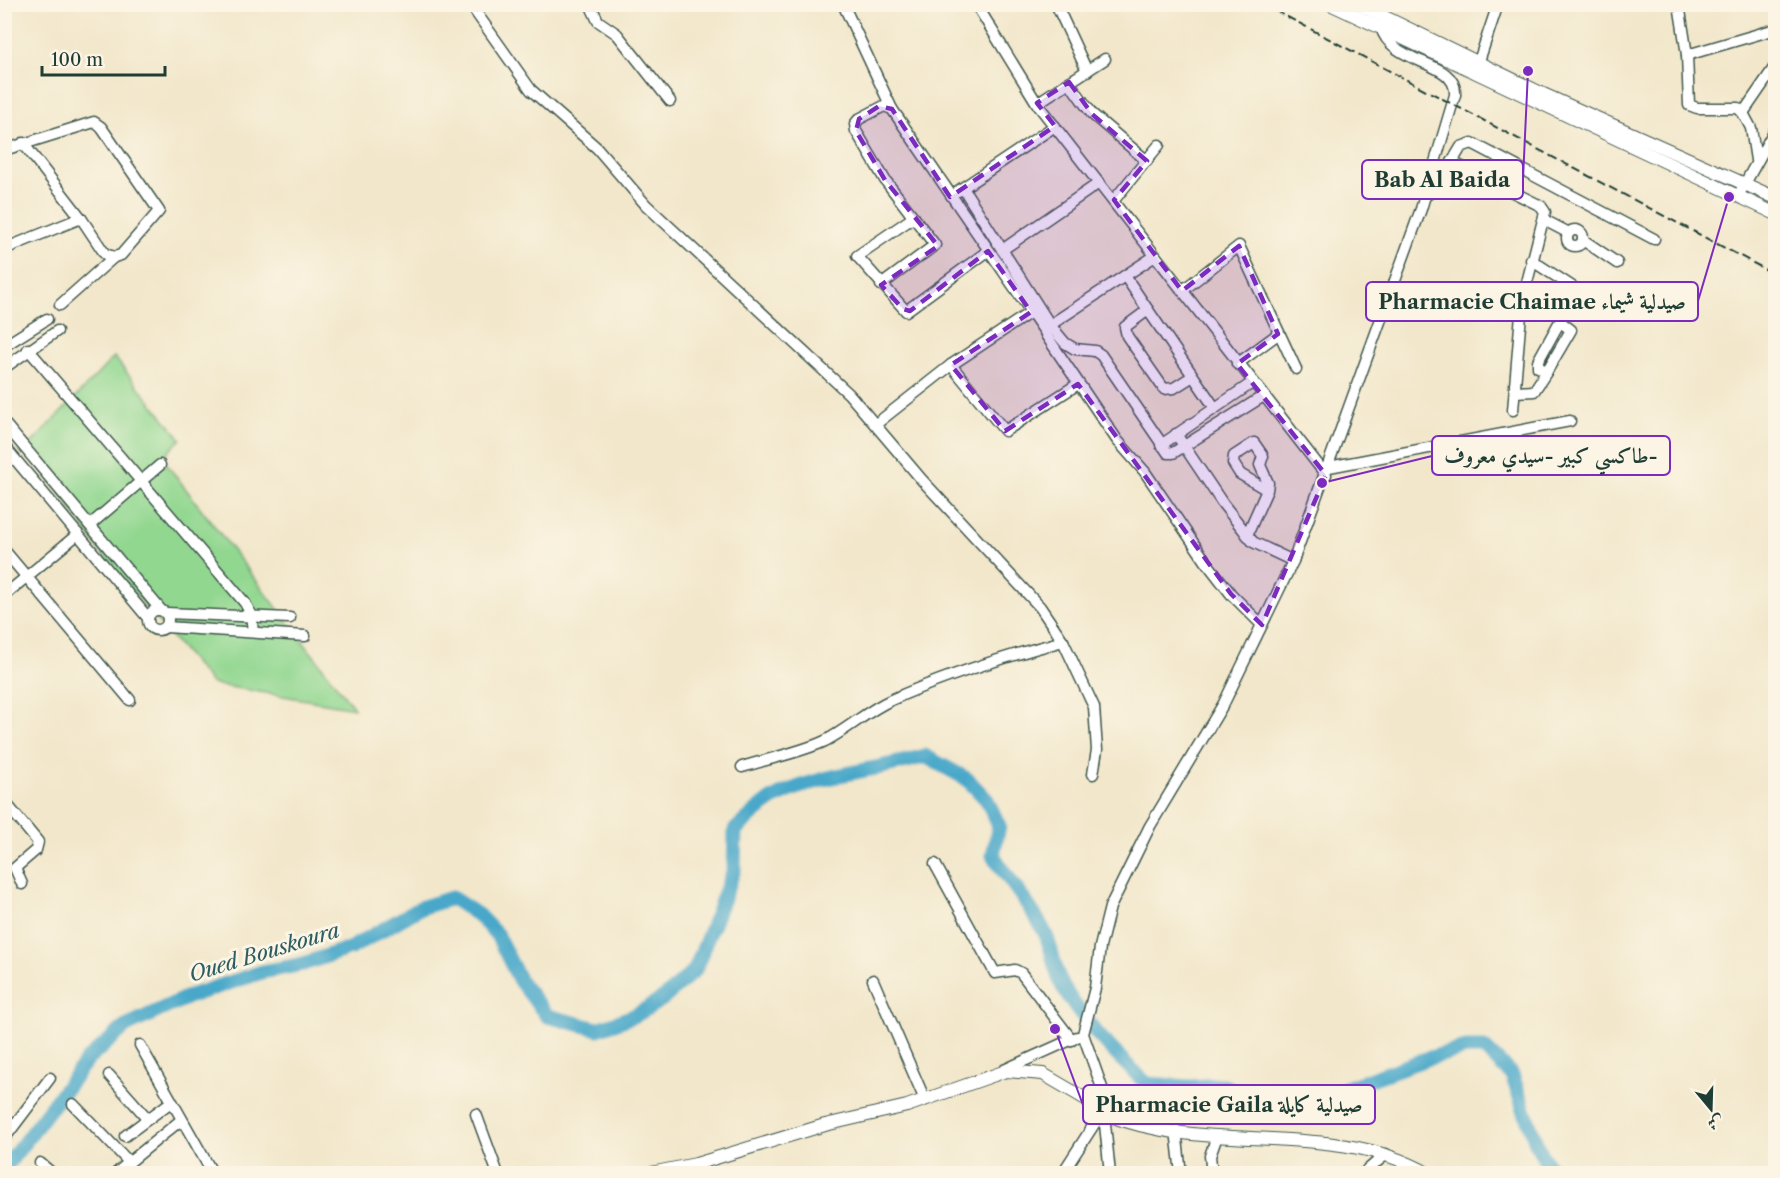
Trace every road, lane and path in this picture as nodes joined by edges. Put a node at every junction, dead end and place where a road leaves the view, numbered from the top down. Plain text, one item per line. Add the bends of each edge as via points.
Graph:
1 (470, 4) edge
2 (590, 4) edge
3 (843, 4) edge
4 (976, 4) edge
5 (1056, 4) edge
6 (1330, 4) edge
7 (1358, 4) edge
8 (1498, 4) edge
9 (1679, 4) edge
10 (1381, 27) junction
11 (1776, 29) edge
12 (1687, 55) junction
13 (1105, 59) dead end
14 (1479, 61) junction
15 (1776, 65) edge
16 (1087, 70) junction
17 (1069, 82) junction
18 (670, 101) dead end
19 (1037, 103) junction
20 (892, 110) junction
21 (1743, 113) junction
22 (1055, 126) junction
23 (1776, 128) edge
24 (23, 144) junction
25 (1159, 145) dead end
26 (4, 150) edge
27 (1756, 160) junction
28 (1147, 161) junction
29 (1452, 162) junction
30 (1098, 183) junction
31 (1743, 184) junction
32 (963, 188) junction
33 (1425, 196) junction
34 (1738, 196) junction
35 (950, 197) junction
36 (1776, 198) edge
37 (1114, 201) junction
38 (1776, 214) edge
39 (914, 217) junction
40 (81, 218) junction
41 (1544, 220) junction
42 (1654, 239) dead end
43 (4, 249) edge
44 (1002, 250) junction
45 (988, 251) junction
46 (1155, 256) junction
47 (114, 257) junction
48 (1531, 261) junction
49 (1617, 263) dead end
50 (1125, 276) junction
51 (881, 285) junction
52 (1182, 291) junction
53 (60, 305) dead end
54 (1030, 305) junction
55 (1148, 310) junction
56 (1608, 310) dead end
57 (47, 319) dead end
58 (1048, 328) junction
59 (57, 331) dead end
60 (1278, 334) junction
61 (7, 340) edge
62 (28, 349) junction
63 (1237, 364) junction
64 (951, 365) junction
65 (4, 368) edge
66 (1296, 369) dead end
67 (1547, 371) dead end
68 (1193, 375) junction
69 (1252, 383) junction
70 (1078, 384) junction
71 (1515, 392) junction
72 (1262, 397) junction
73 (1215, 408) junction
74 (1513, 410) dead end
75 (1570, 421) dead end
76 (4, 423) edge
77 (876, 424) junction
78 (1176, 434) junction
79 (1161, 445) junction
80 (4, 446) edge
81 (1185, 447) junction
82 (160, 465) dead end
83 (1327, 471) junction
84 (141, 481) junction
85 (1268, 490) dead end
86 (90, 525) junction
87 (78, 534) junction
88 (1247, 535) junction
89 (4, 550) edge
90 (1293, 561) junction
91 (27, 576) junction
92 (7, 593) dead end
93 (163, 611) junction
94 (251, 617) junction
95 (148, 618) junction
96 (271, 618) junction
97 (290, 618) dead end
98 (1262, 625) junction
99 (166, 627) junction
100 (253, 632) junction
101 (271, 633) junction
102 (305, 636) dead end
103 (1063, 642) junction
104 (130, 700) dead end
105 (742, 767) dead end
106 (1093, 774) dead end
107 (4, 801) edge
108 (935, 864) dead end
109 (10, 869) edge
110 (22, 884) dead end
111 (873, 980) dead end
112 (1083, 1034) junction
113 (1072, 1040) junction
114 (140, 1045) dead end
115 (997, 1072) junction
116 (109, 1075) dead end
117 (50, 1078) dead end
118 (925, 1100) junction
119 (171, 1102) junction
120 (73, 1104) dead end
121 (1106, 1109) junction
122 (476, 1114) dead end
123 (148, 1119) junction
124 (181, 1120) junction
125 (1176, 1130) junction
126 (125, 1136) dead end
127 (1218, 1136) junction
128 (4, 1139) edge
129 (1386, 1154) junction
130 (128, 1161) junction
131 (40, 1163) dead end
132 (52, 1173) edge
133 (115, 1173) edge
134 (213, 1173) edge
135 (498, 1173) edge
136 (646, 1173) edge
137 (1062, 1173) edge
138 (1110, 1173) edge
139 (1181, 1173) edge
140 (1212, 1173) edge
141 (1364, 1173) edge
142 (1429, 1173) edge

1 - 77 street via 531,90 597,148 646,204 849,394
2 - 18 street via 598,21 617,34
3 - 20 street
4 - 19 street
5 - 16 street
6 - 10 street
7 - 14 street
8 - 14 street
9 - 12 street
10 - 33 street via 1389,45 1445,73 1455,86
10 - 34 street
11 - 12 street
12 - 21 street via 1689,105 1738,108
13 - 16 street
14 - 31 street
15 - 21 street
16 - 17 street
17 - 19 street
17 - 28 street via 1092,114
19 - 22 street
20 - 35 street
20 - 39 street via 879,106 859,119 856,131 885,180
21 - 27 street via 1751,128
22 - 30 street
22 - 32 street
23 - 27 street
24 - 26 street
24 - 40 street
24 - 47 street via 86,123 94,122 101,127 159,211 121,255
25 - 28 street
27 - 31 street
28 - 37 street
29 - 33 street via 1436,189
29 - 41 street via 1541,207
29 - 42 street via 1461,147 1472,143
30 - 37 street
30 - 44 street
31 - 34 street
31 - 36 street
32 - 35 street
32 - 44 street
33 - 83 street
34 - 38 street
35 - 45 street
37 - 46 street
39 - 51 street via 935,245
39 - 51 street via 857,256
40 - 43 street
40 - 47 street via 105,254
41 - 48 street
41 - 49 street via 1569,233 1567,240 1577,246 1583,240
44 - 54 street
45 - 51 street via 910,311 903,309
45 - 54 street
46 - 50 street
46 - 52 street
47 - 53 street
48 - 56 street
48 - 71 street via 1519,323
50 - 55 street
50 - 58 street
52 - 60 street via 1239,246
52 - 63 street
54 - 58 street
54 - 64 street
55 - 68 street
55 - 68 street via 1128,323 1127,336 1164,389 1174,388
57 - 61 street
58 - 70 street
58 - 79 street via 1069,346 1101,355
59 - 62 street
60 - 63 street
60 - 66 street
62 - 65 street
62 - 84 street
63 - 69 street
64 - 70 street via 1005,431
64 - 77 street
67 - 71 street via 1534,391
68 - 73 street
69 - 72 street
69 - 73 street
70 - 98 street via 1117,440 1146,472 1231,594
71 - 74 street
72 - 81 street
72 - 83 street
73 - 78 street
75 - 83 street
76 - 86 street
77 - 103 street via 922,480 1040,607
78 - 79 street
78 - 81 street
79 - 81 street via 1171,454
80 - 87 street
81 - 88 street
82 - 84 street
83 - 90 street
84 - 86 street
84 - 94 street via 245,603
85 - 88 street
86 - 93 street
87 - 91 street
87 - 95 street
88 - 90 street via 1260,548
89 - 91 street
90 - 98 street
91 - 92 street
91 - 104 street
93 - 94 street
93 - 95 street via 151,612
93 - 99 street via 168,620
94 - 96 street
94 - 100 street
95 - 99 street via 155,630
96 - 97 street
96 - 101 street
98 - 112 street via 1224,703 1115,892 1102,934 1092,1003
99 - 100 street
100 - 101 street
101 - 102 street
103 - 105 street via 978,665 890,701 856,718 826,740
103 - 106 street via 1094,707 1097,730
107 - 109 street via 38,842 36,850
108 - 113 street via 995,974 1021,972
109 - 110 street
111 - 118 street
112 - 113 street
112 - 121 street
113 - 115 street
114 - 119 street
115 - 118 street
115 - 121 street via 1025,1070 1043,1074
116 - 123 street
117 - 128 street
118 - 136 street via 696,1164
119 - 123 street
119 - 124 street
120 - 130 street
121 - 125 street
121 - 137 street
121 - 138 street
122 - 135 street
123 - 126 street
124 - 130 street
124 - 134 street
125 - 127 street
125 - 139 street
127 - 129 street via 1336,1145
127 - 140 street via 1210,1156
129 - 141 street
129 - 142 street
130 - 133 street
131 - 132 street

